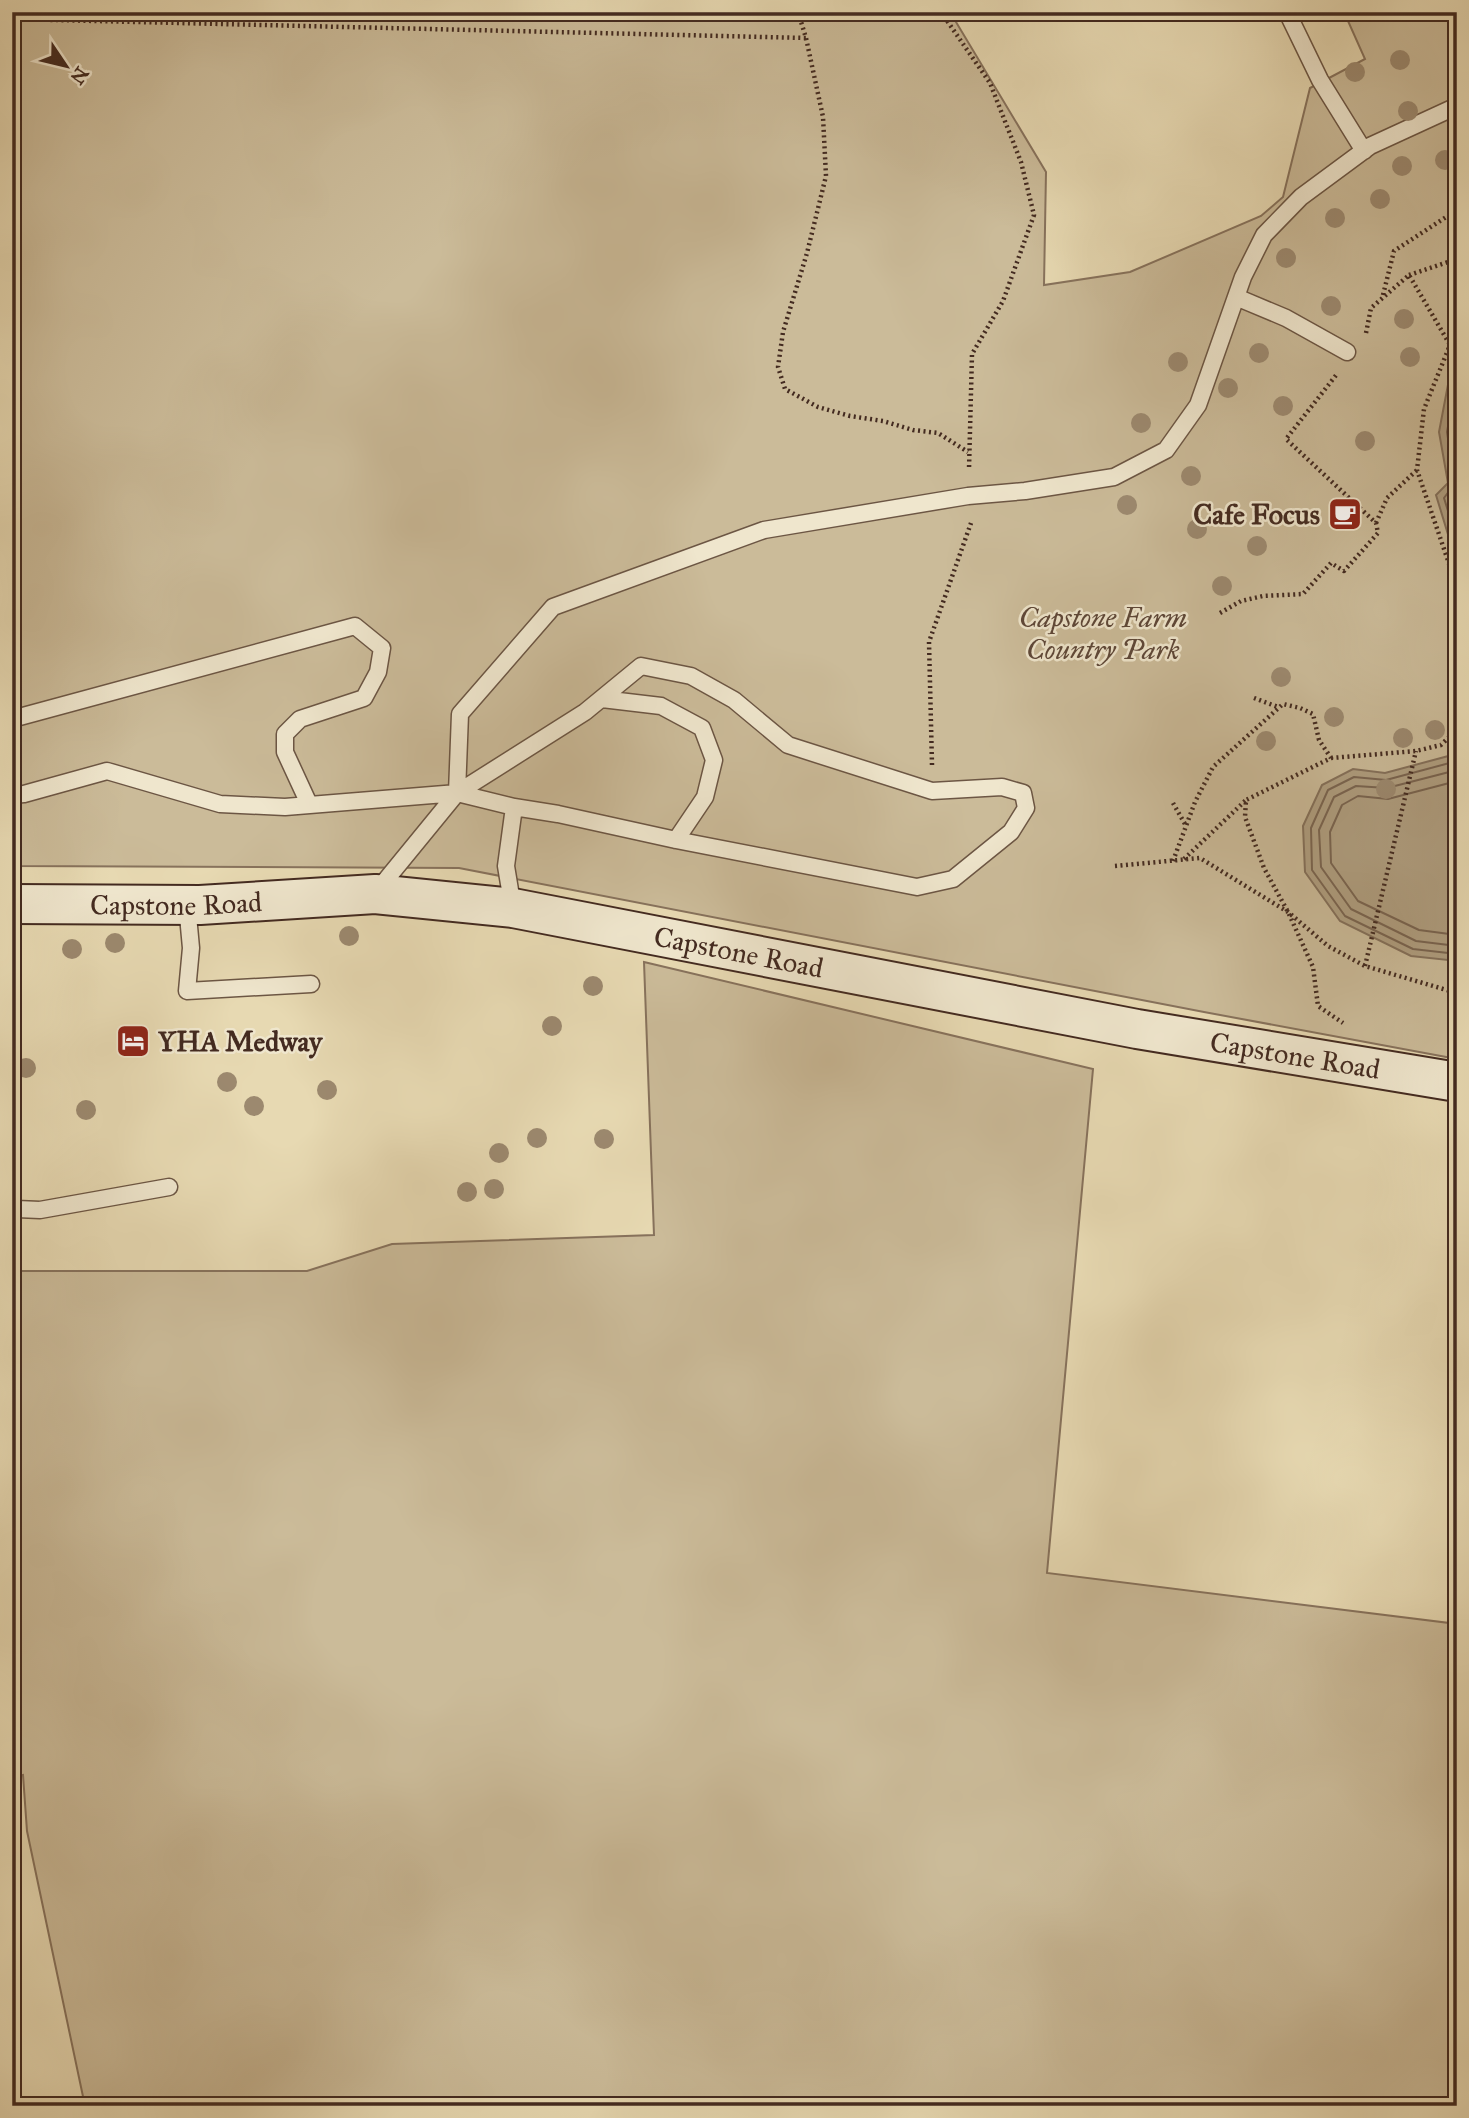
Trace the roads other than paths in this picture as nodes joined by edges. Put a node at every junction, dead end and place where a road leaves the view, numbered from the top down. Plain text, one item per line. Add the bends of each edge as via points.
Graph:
1 (1287, 12) edge
2 (1457, 106) edge
3 (1364, 150) junction
4 (1236, 297) junction
5 (1347, 352) dead end
6 (602, 699) junction
7 (12, 719) edge
8 (457, 793) junction
9 (12, 795) edge
10 (309, 804) junction
11 (514, 807) junction
12 (676, 840) junction
13 (375, 894) junction
14 (12, 904) edge
15 (187, 905) junction
16 (513, 908) junction
17 (312, 984) dead end
18 (1457, 1082) edge
19 (169, 1187) dead end
20 (12, 1205) edge

1 - 3 lane via 1320,80
2 - 3 lane
3 - 4 lane via 1301,197 1264,235
4 - 5 lane
4 - 8 lane via 1198,405 1167,450 1114,477 764,530 554,607 460,713
6 - 8 lane
6 - 12 lane via 661,706 702,728 713,760 711,773 705,797
6 - 12 lane via 641,666 691,676 734,700 788,745 932,791 1002,788 1023,793 1026,808 1011,832 953,879 917,887
7 - 10 lane via 355,626 382,648 378,672 364,698 300,719 285,734 285,752
8 - 10 lane
8 - 11 lane
8 - 13 lane
9 - 10 lane via 107,771 219,804
11 - 12 lane
11 - 16 lane via 506,866
13 - 15 street, Capstone Road
13 - 16 street, Capstone Road
14 - 15 street, Capstone Road
15 - 17 lane via 191,948 187,991
16 - 18 street, Capstone Road via 1136,1029
19 - 20 lane via 40,1210

